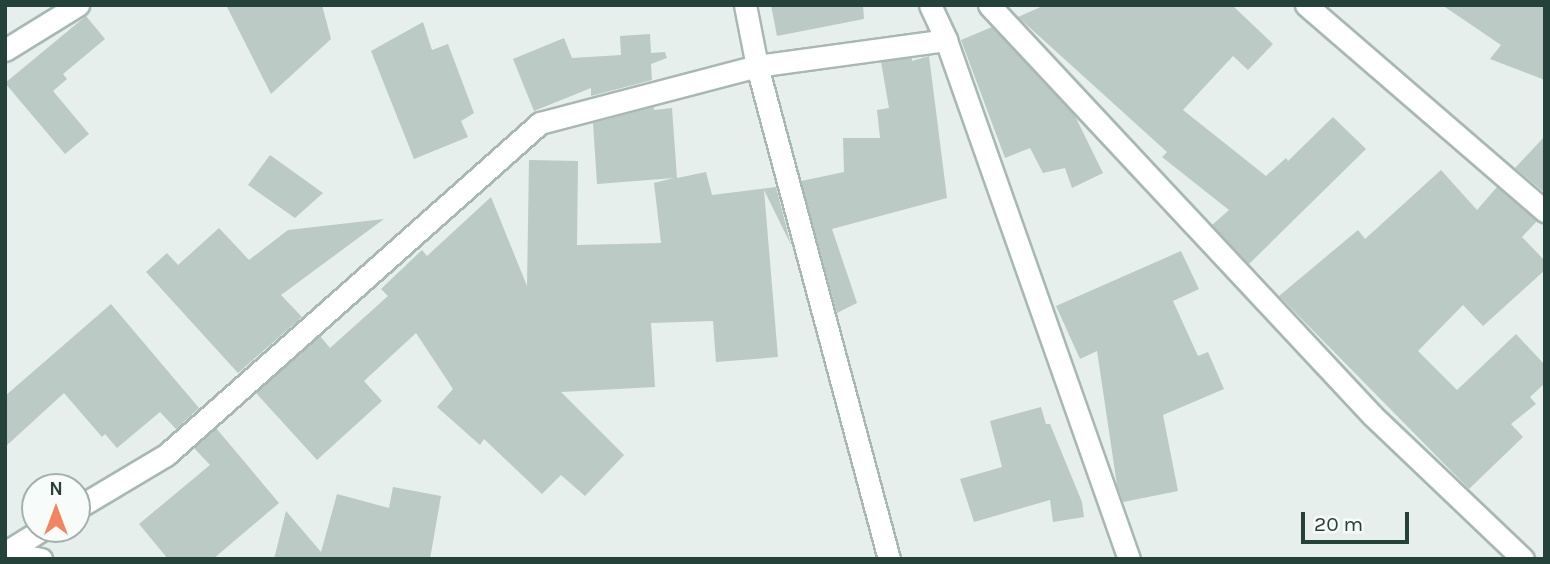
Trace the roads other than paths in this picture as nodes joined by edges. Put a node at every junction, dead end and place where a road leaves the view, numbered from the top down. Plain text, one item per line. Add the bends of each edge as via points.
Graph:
1 (78, 5) edge
2 (745, 5) edge
3 (930, 5) edge
4 (989, 5) edge
5 (1306, 5) edge
6 (946, 40) junction
7 (5, 50) edge
8 (757, 66) junction
9 (1545, 211) edge
10 (91, 500) edge
11 (21, 543) edge
12 (6, 552) edge
13 (6, 559) edge
14 (41, 559) edge
15 (889, 559) edge
16 (1129, 559) edge
17 (1523, 559) edge

1 - 7 street
2 - 8 street
3 - 6 street
4 - 17 street via 1373,416
5 - 9 street
6 - 8 street
6 - 16 street
8 - 10 street via 540,123 166,455
8 - 15 street
11 - 12 street
12 - 13 street
12 - 14 street

